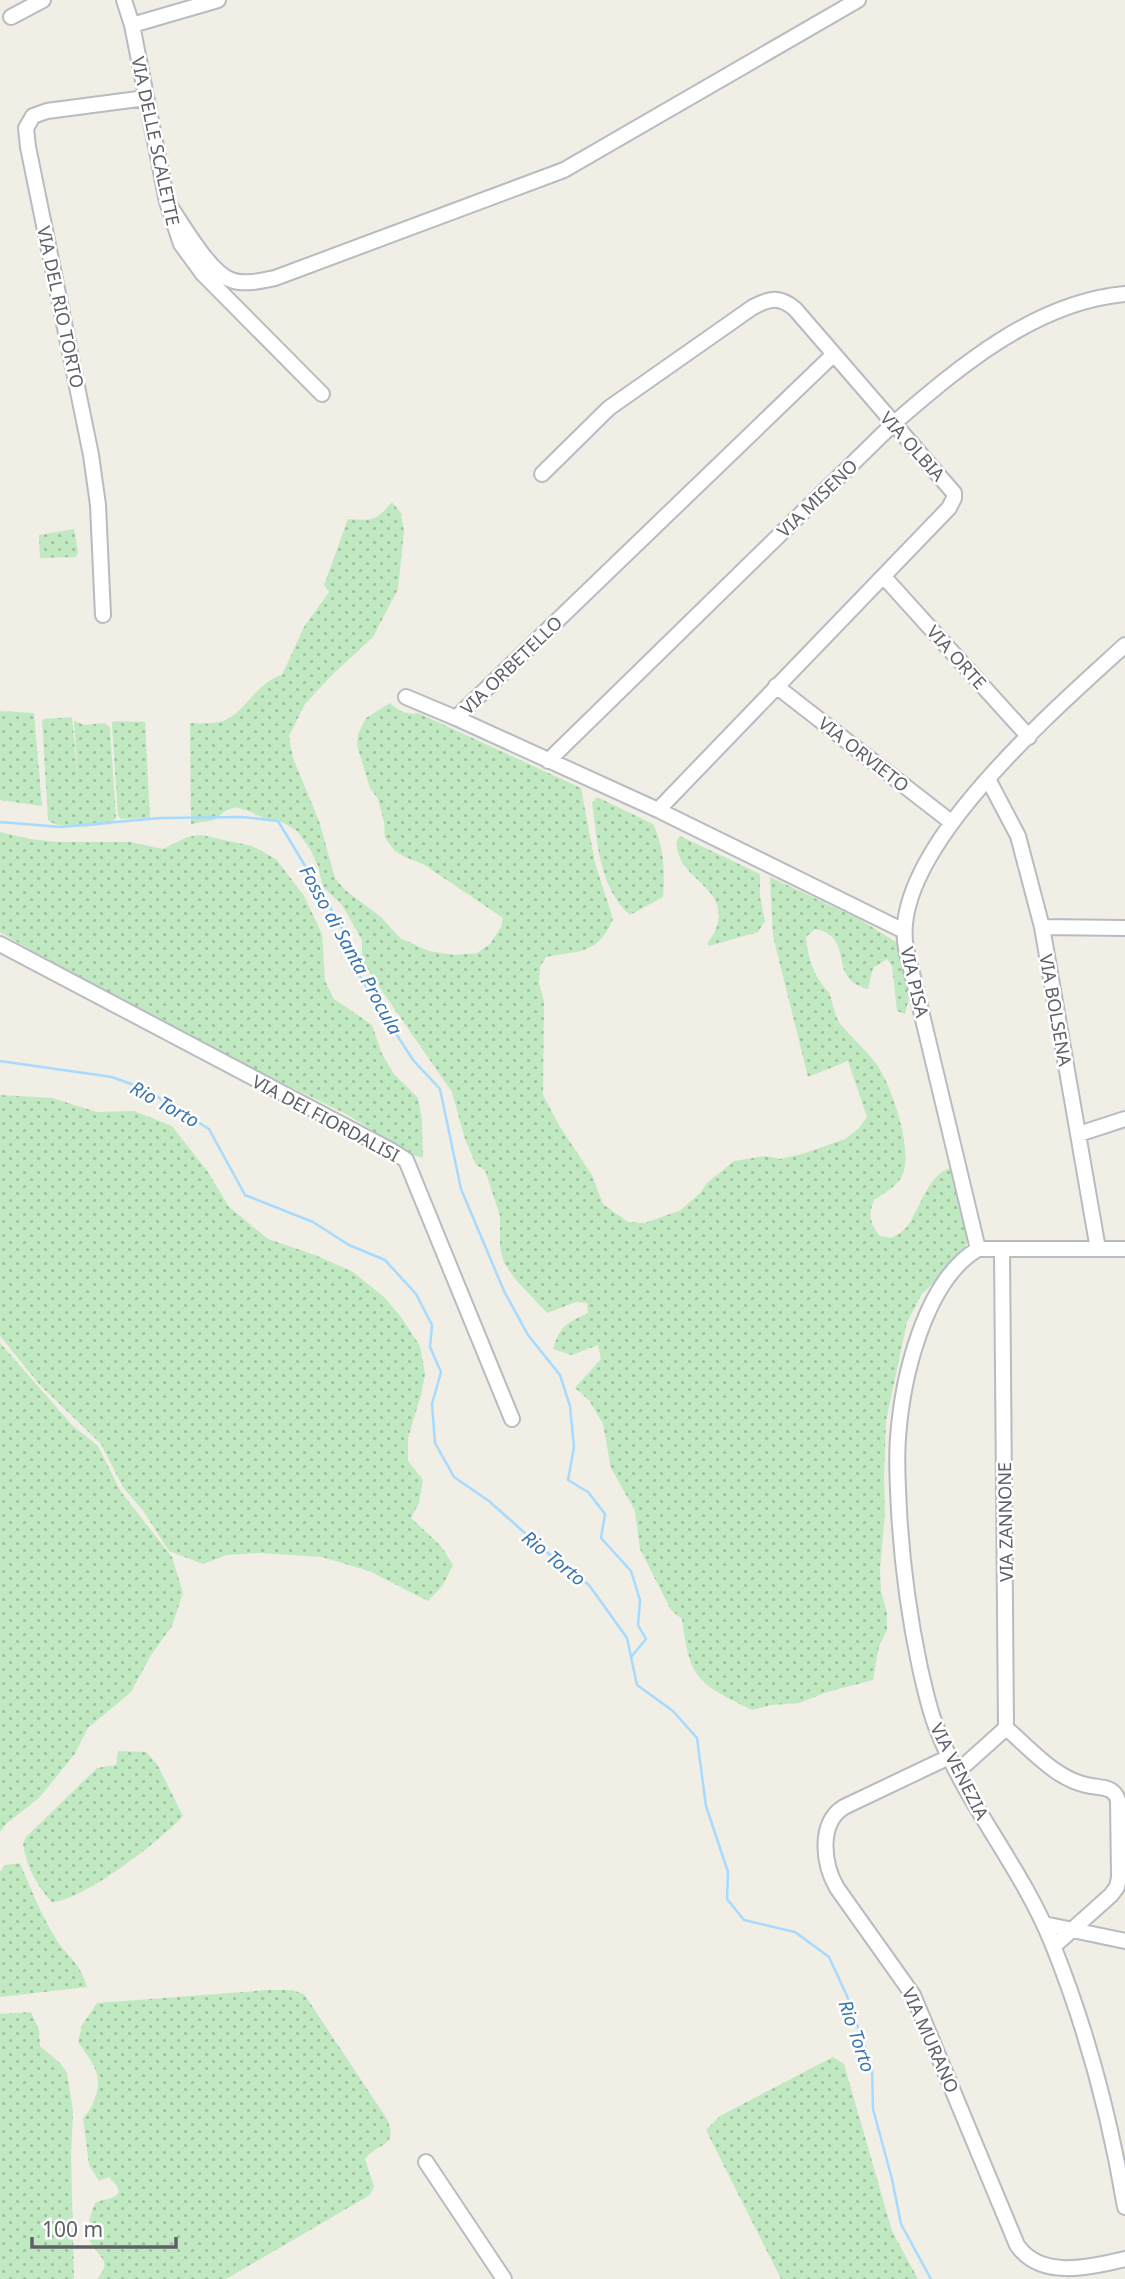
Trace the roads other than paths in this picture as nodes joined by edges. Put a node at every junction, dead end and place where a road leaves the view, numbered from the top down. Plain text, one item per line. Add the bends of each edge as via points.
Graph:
1 (43, 0) edge
2 (124, 0) edge
3 (218, 0) edge
4 (858, 0) edge
5 (11, 17) dead end
6 (132, 25) junction
7 (146, 98) junction
8 (167, 202) junction
9 (1125, 294) edge
10 (833, 355) junction
11 (322, 394) dead end
12 (893, 424) junction
13 (542, 474) dead end
14 (884, 577) junction
15 (103, 615) dead end
16 (1125, 645) edge
17 (776, 686) junction
18 (406, 697) dead end
19 (456, 718) junction
20 (1029, 737) junction
21 (548, 761) junction
22 (988, 779) junction
23 (658, 810) junction
24 (951, 822) junction
25 (1042, 927) junction
26 (1125, 928) edge
27 (904, 930) junction
28 (0, 944) edge
29 (1125, 1119) edge
30 (1079, 1135) junction
31 (1098, 1249) junction
32 (1125, 1249) edge
33 (978, 1250) junction
34 (1002, 1250) junction
35 (512, 1419) dead end
36 (1006, 1728) junction
37 (949, 1756) junction
38 (957, 1772) junction
39 (1044, 1924) junction
40 (1073, 1929) junction
41 (1125, 1941) edge
42 (1054, 1946) junction
43 (426, 2162) dead end
44 (1125, 2207) edge
45 (1125, 2259) edge
46 (504, 2279) edge

1 - 5 street
2 - 6 street, VIA DELLE SCALETTE
3 - 6 street
4 - 8 street via 574,165 275,278 244,282 223,276
6 - 7 street, VIA DELLE SCALETTE
7 - 8 street, VIA DELLE SCALETTE
7 - 15 street, VIA DEL RIO TORTO via 41,112 26,128 91,455
8 - 11 street, VIA DELLE SCALETTE via 177,234 194,263
9 - 12 street, VIA MISENO via 1079,303 1017,332 947,378
10 - 12 street, VIA OLBIA
10 - 13 street, VIA OLBIA via 792,306 779,299 764,301 608,408
10 - 19 street, VIA ORBETELLO
12 - 14 street, VIA OLBIA via 951,488 954,498
12 - 21 street, VIA MISENO
14 - 17 street, VIA OLBIA
14 - 20 street, VIA ORTE
16 - 20 street, VIA PISA
17 - 23 street, VIA OLBIA
17 - 24 street, VIA ORVIETO
18 - 19 street
19 - 21 street, VIA ORBETELLO
20 - 22 street, VIA PISA
21 - 23 street, VIA ORBETELLO
22 - 24 street, VIA PISA
22 - 25 street, VIA BOLSENA via 1017,835
23 - 27 street, VIA ORBETELLO
24 - 27 street, VIA PISA via 917,880
25 - 26 street
25 - 30 street, VIA BOLSENA
27 - 33 street, VIA PISA
28 - 35 street, VIA DEI FIORDALISI via 406,1160
29 - 30 street
30 - 31 street, VIA BOLSENA
31 - 32 street
31 - 34 street
33 - 34 street
33 - 37 street, VIA VENEZIA via 950,1274 929,1311 910,1368 898,1437 901,1545 910,1616 928,1705
34 - 36 street, VIA ZANNONE
36 - 38 street
36 - 40 street via 1061,1776 1110,1789 1117,1796 1119,1881 1111,1895
37 - 38 street, VIA VENEZIA
37 - 45 street, VIA MURANO via 835,1814 826,1836 830,1874 914,1995 1025,2257 1041,2269 1062,2273
38 - 39 street, VIA VENEZIA
39 - 40 street
39 - 42 street, VIA VENEZIA
40 - 41 street
40 - 42 street
42 - 44 street, VIA VENEZIA via 1102,2095
43 - 46 street

